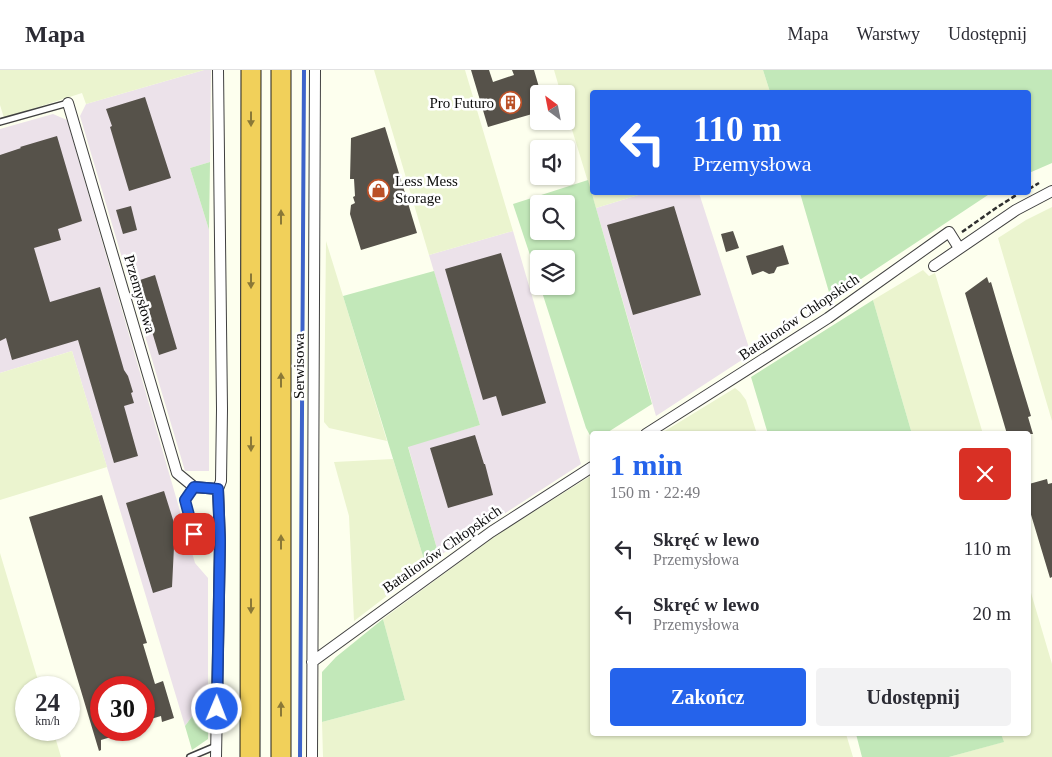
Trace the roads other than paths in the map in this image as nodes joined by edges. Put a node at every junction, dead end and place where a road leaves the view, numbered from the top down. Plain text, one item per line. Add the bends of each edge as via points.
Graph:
1 (218, 70) edge
2 (252, 70) edge
3 (281, 70) edge
4 (315, 70) edge
5 (68, 102) joint
6 (0, 122) edge
7 (1052, 191) edge
8 (960, 248) junction
9 (934, 266) dead end
10 (651, 431) edge
11 (590, 468) edge
12 (194, 487) junction
13 (218, 489) junction
14 (199, 552) dead end
15 (312, 662) junction
16 (216, 752) edge
17 (190, 757) edge
18 (250, 757) edge
19 (281, 757) edge
20 (312, 757) edge

1 - 13 street via 222,409 221,481
2 -> 18 highway
19 -> 3 highway
4 - 15 street, Serwisowa
5 - 6 lane
5 - 12 street, Przemysłowa via 177,473
7 - 8 street via 1016,210
8 - 9 street
8 - 10 street, Batalionów Chłopskich via 949,232 792,342
11 - 15 street, Batalionów Chłopskich via 491,532
12 - 13 street
12 - 14 lane via 185,500
13 - 16 street
15 - 20 street, Serwisowa
16 - 17 lane

